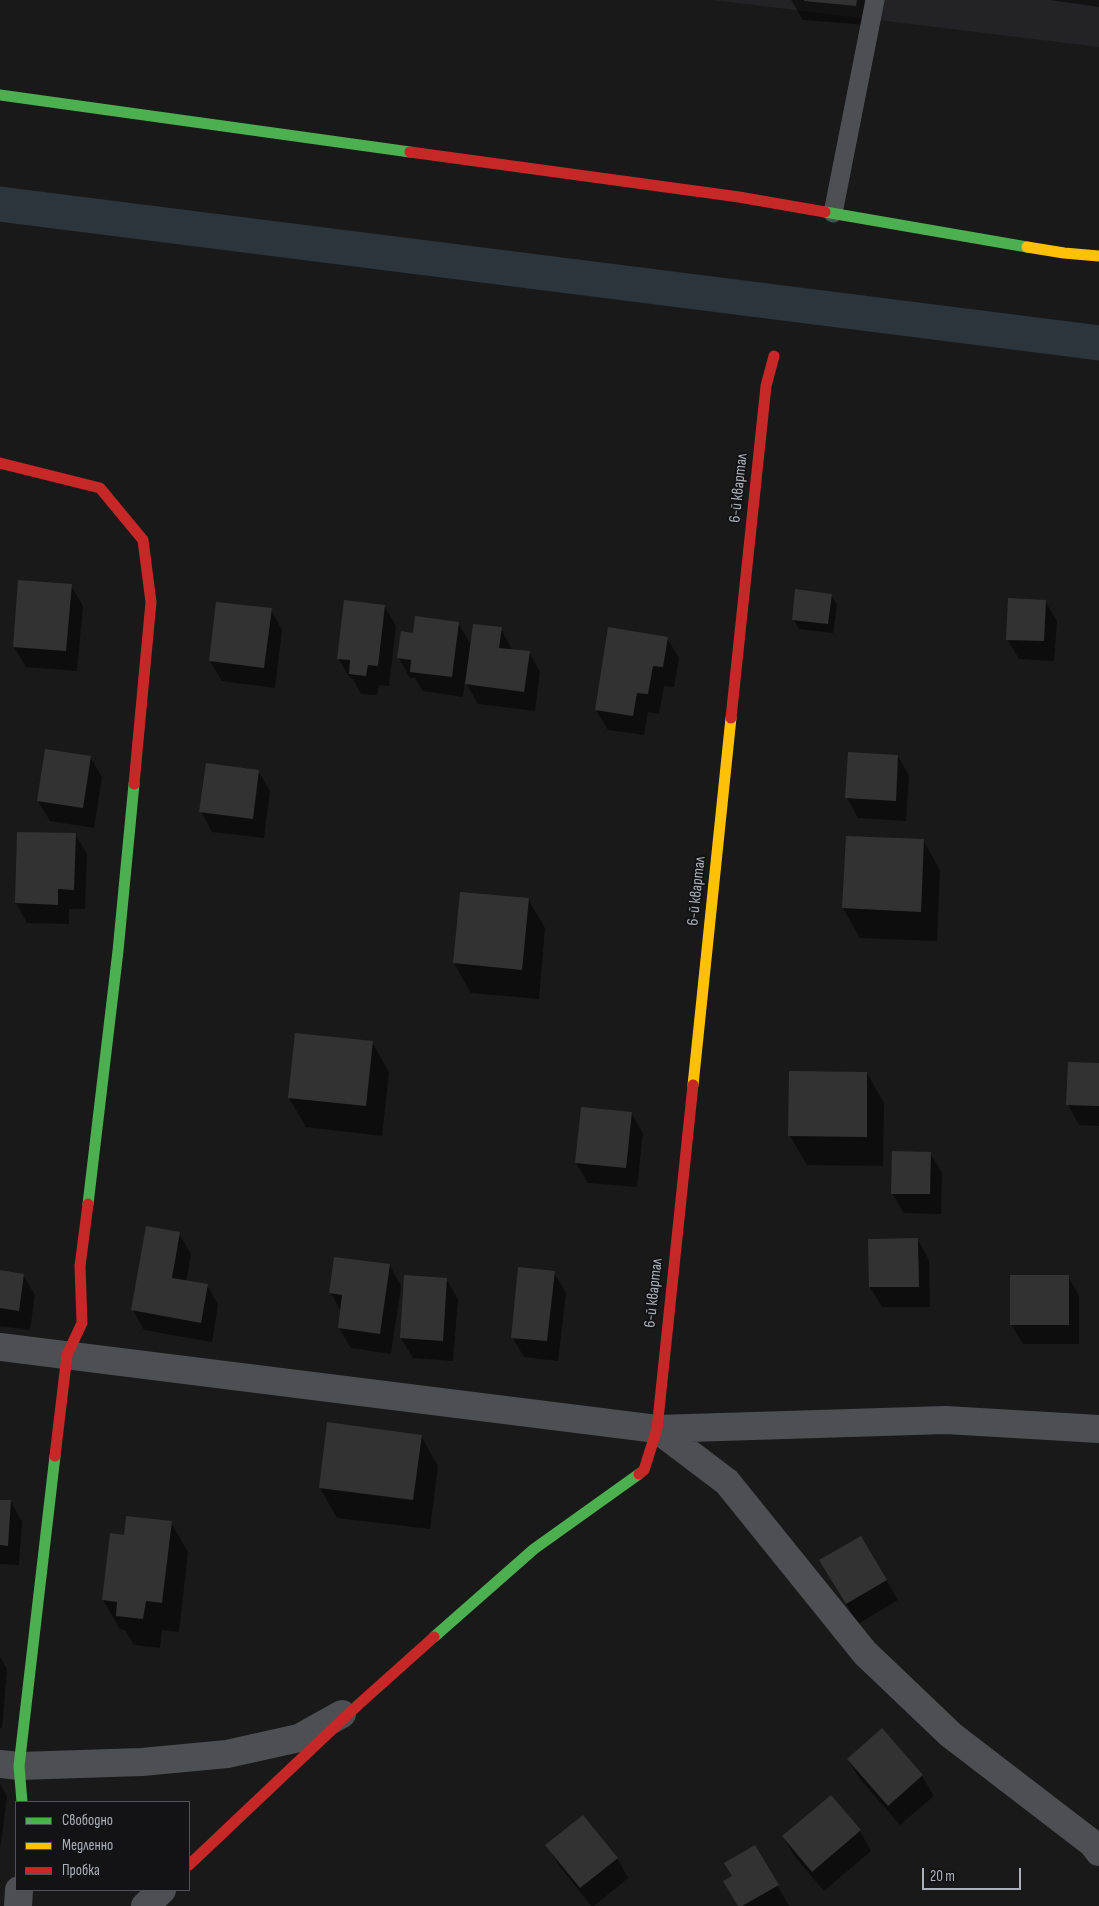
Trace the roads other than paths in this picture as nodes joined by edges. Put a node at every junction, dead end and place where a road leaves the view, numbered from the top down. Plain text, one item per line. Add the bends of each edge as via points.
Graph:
1 (875, 0) edge
2 (0, 95) edge
3 (833, 213) junction
4 (1099, 256) edge
5 (774, 356) dead end
6 (0, 464) edge
7 (0, 1347) edge
8 (67, 1355) junction
9 (656, 1429) junction
10 (1099, 1429) edge
11 (358, 1705) junction
12 (10, 1765) edge
13 (22, 1801) edge
14 (1099, 1852) edge
15 (190, 1864) edge
16 (19, 1891) edge
17 (161, 1891) edge
18 (18, 1906) edge
19 (145, 1906) edge

1 - 3 lane
2 - 3 street via 740,197
3 - 4 street via 1064,253
5 - 9 street, 6-й квартал via 766,386
6 - 8 street via 100,488 143,540 151,602 118,951 80,1266 82,1323
7 - 8 street
8 - 9 street
8 - 12 street
9 - 10 street via 946,1420
9 - 11 street, 6-й квартал via 644,1470 534,1548
9 - 14 street via 727,1482 872,1660 951,1735 1094,1844
11 - 12 street via 299,1738 227,1754 142,1762
11 - 15 street, 6-й квартал
12 - 13 street
16 - 18 street
17 - 19 street

